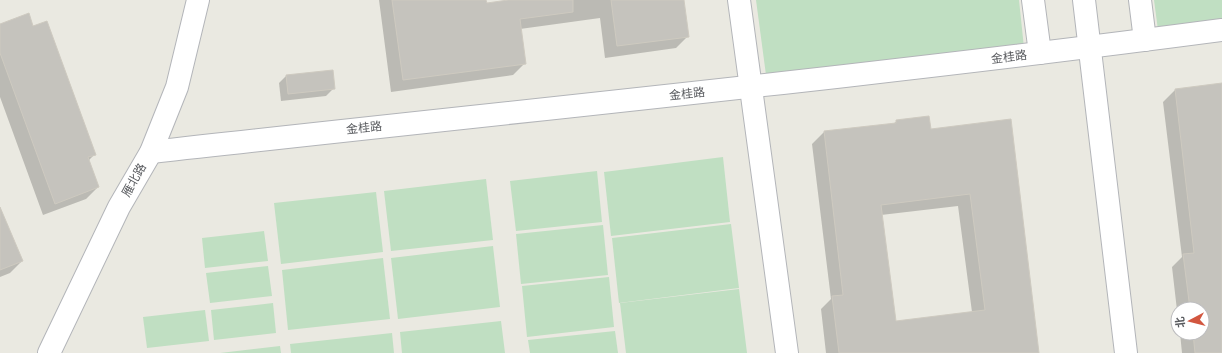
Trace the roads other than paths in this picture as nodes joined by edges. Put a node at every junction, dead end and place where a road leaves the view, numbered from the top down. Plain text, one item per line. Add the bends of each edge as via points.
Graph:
1 (198, 0) edge
2 (739, 0) edge
3 (1033, 0) edge
4 (1084, 0) edge
5 (1140, 0) edge
6 (1222, 30) edge
7 (1145, 40) junction
8 (1089, 47) junction
9 (1040, 53) junction
10 (752, 87) junction
11 (151, 152) junction
12 (49, 353) edge
13 (787, 353) edge
14 (1126, 353) edge

1 - 11 street, 雁北路 via 177,87
2 - 10 street
3 - 9 street
4 - 8 street
5 - 7 street
6 - 7 street, 金桂路
7 - 8 street, 金桂路
8 - 9 street, 金桂路
8 - 14 street
9 - 10 street, 金桂路
10 - 11 street, 金桂路
10 - 13 street
11 - 12 street, 雁北路 via 120,207

